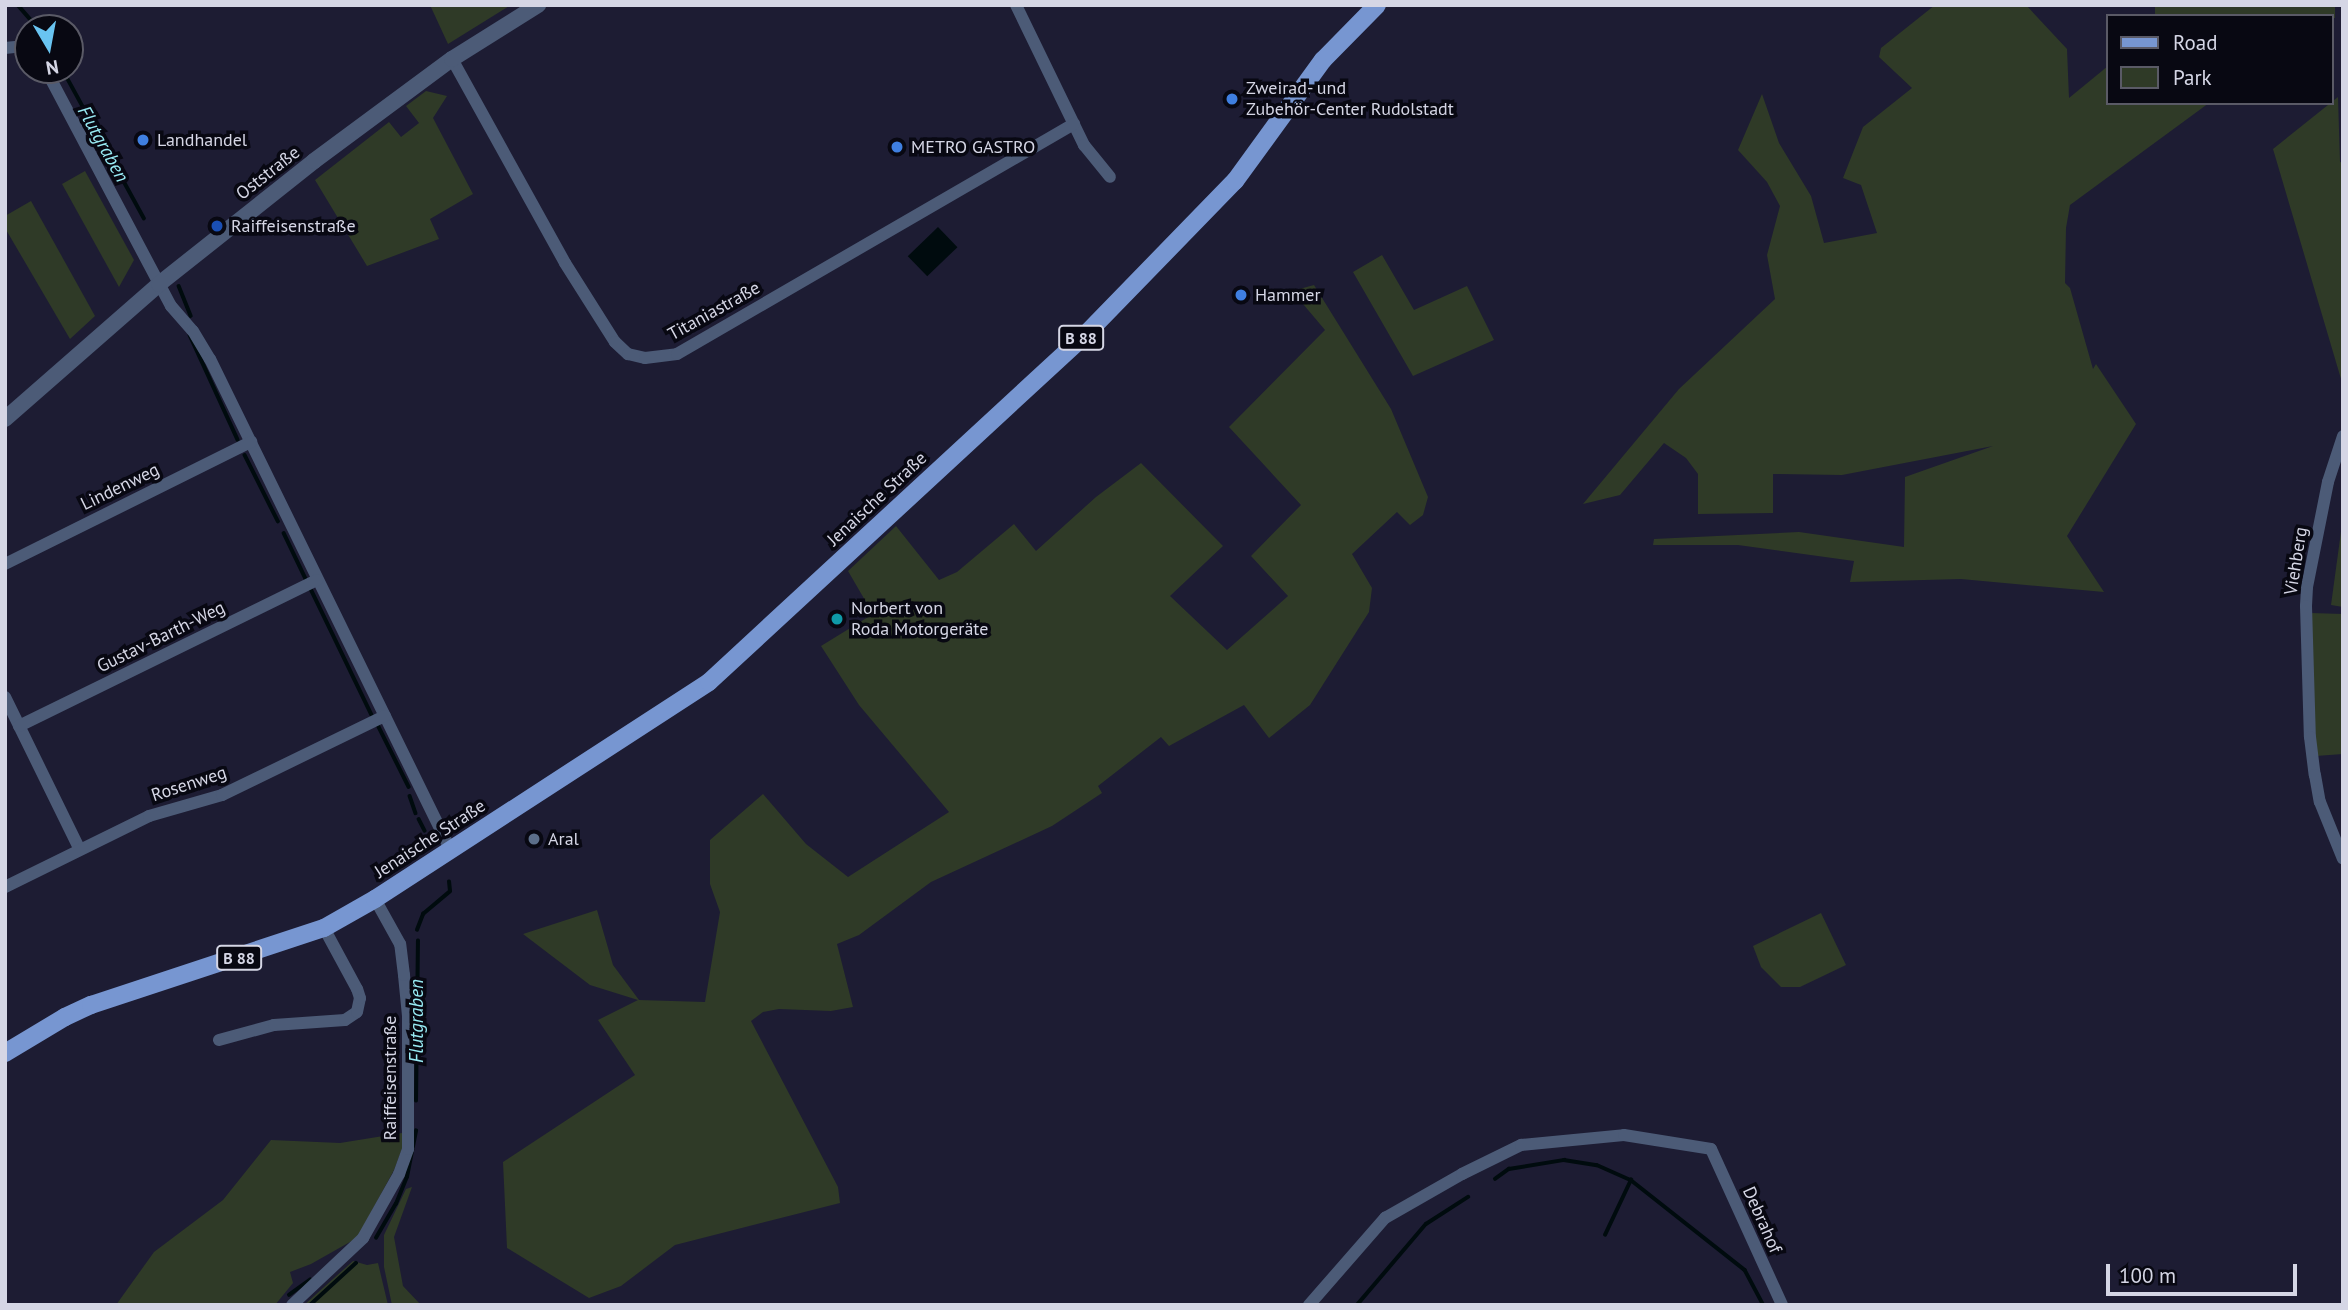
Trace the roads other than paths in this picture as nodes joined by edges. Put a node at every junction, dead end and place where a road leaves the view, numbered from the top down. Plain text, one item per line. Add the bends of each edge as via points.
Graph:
1 (538, 5) edge
2 (1016, 5) edge
3 (1377, 5) edge
4 (452, 58) junction
5 (53, 84) edge
6 (1074, 124) junction
7 (1110, 177) dead end
8 (159, 284) junction
9 (5, 419) edge
10 (2343, 436) edge
11 (251, 442) junction
12 (5, 564) edge
13 (317, 580) junction
14 (5, 697) edge
15 (385, 716) junction
16 (19, 726) junction
17 (80, 850) junction
18 (451, 850) junction
19 (2343, 859) edge
20 (5, 887) edge
21 (375, 899) junction
22 (324, 928) junction
23 (219, 1040) dead end
24 (5, 1053) edge
25 (292, 1305) edge
26 (1310, 1305) edge
27 (1782, 1305) edge

1 - 4 street, Oststraße
2 - 6 street
3 - 18 main road, Jenaische Straße / B 88 via 1322,60 1236,181 1138,281 737,658 649,723
4 - 6 street, Titaniastraße via 565,263 615,342 628,354 645,358 677,354
4 - 8 street, Oststraße
5 - 8 street
6 - 7 street via 1084,145
8 - 9 street, Oststraße
8 - 11 street via 210,359
10 - 19 street, Viehberg via 2328,482 2307,587 2310,737 2320,802
11 - 12 street, Lindenweg
11 - 13 street
13 - 15 street
13 - 16 street, Gustav-Barth-Weg
14 - 16 street
15 - 17 street, Rosenweg via 222,795 149,816
15 - 18 street
16 - 17 street
17 - 20 street, Rosenweg
18 - 21 main road, Jenaische Straße / B 88
21 - 22 main road, Jenaische Straße / B 88
21 - 25 street, Raiffeisenstraße via 400,944 408,1016 408,1149 363,1238
22 - 23 street via 357,989 357,1012 345,1020 274,1025
22 - 24 main road, Jenaische Straße / B 88 via 92,1005
26 - 27 street, Debrahof via 1385,1218 1462,1174 1521,1145 1624,1135 1711,1149

